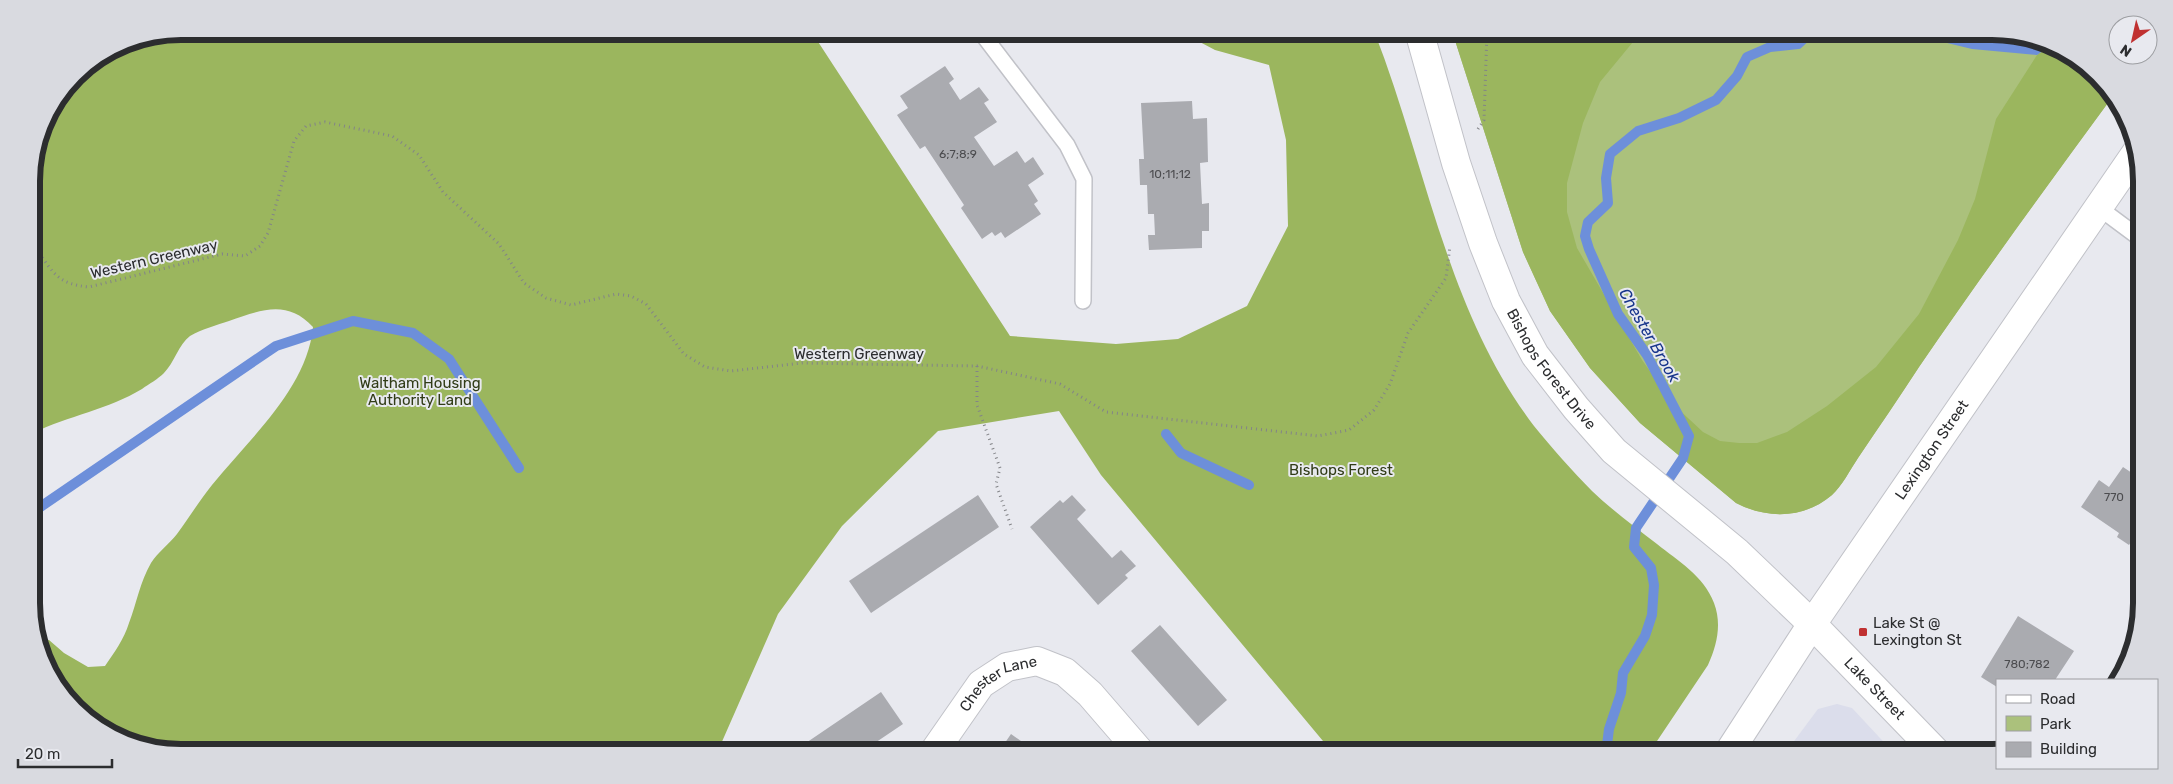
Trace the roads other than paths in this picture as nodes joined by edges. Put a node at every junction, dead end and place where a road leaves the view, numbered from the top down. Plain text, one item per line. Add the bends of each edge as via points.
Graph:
1 (987, 40) edge
2 (1422, 40) edge
3 (2131, 159) edge
4 (2098, 207) junction
5 (2133, 233) edge
6 (1083, 301) dead end
7 (1812, 624) junction
8 (939, 744) edge
9 (1133, 744) edge
10 (1734, 744) edge
11 (1928, 744) edge

1 - 6 lane via 1067,144 1084,179
2 - 7 street, Bishops Forest Drive via 1483,244 1506,301 1536,355 1614,451 1737,552
3 - 4 street, Lexington Street
4 - 5 lane
4 - 7 street, Lexington Street
7 - 10 street, Lexington Street
7 - 11 street, Lake Street
8 - 9 street, Chester Lane via 981,684 1007,667 1037,660 1066,672 1090,694

